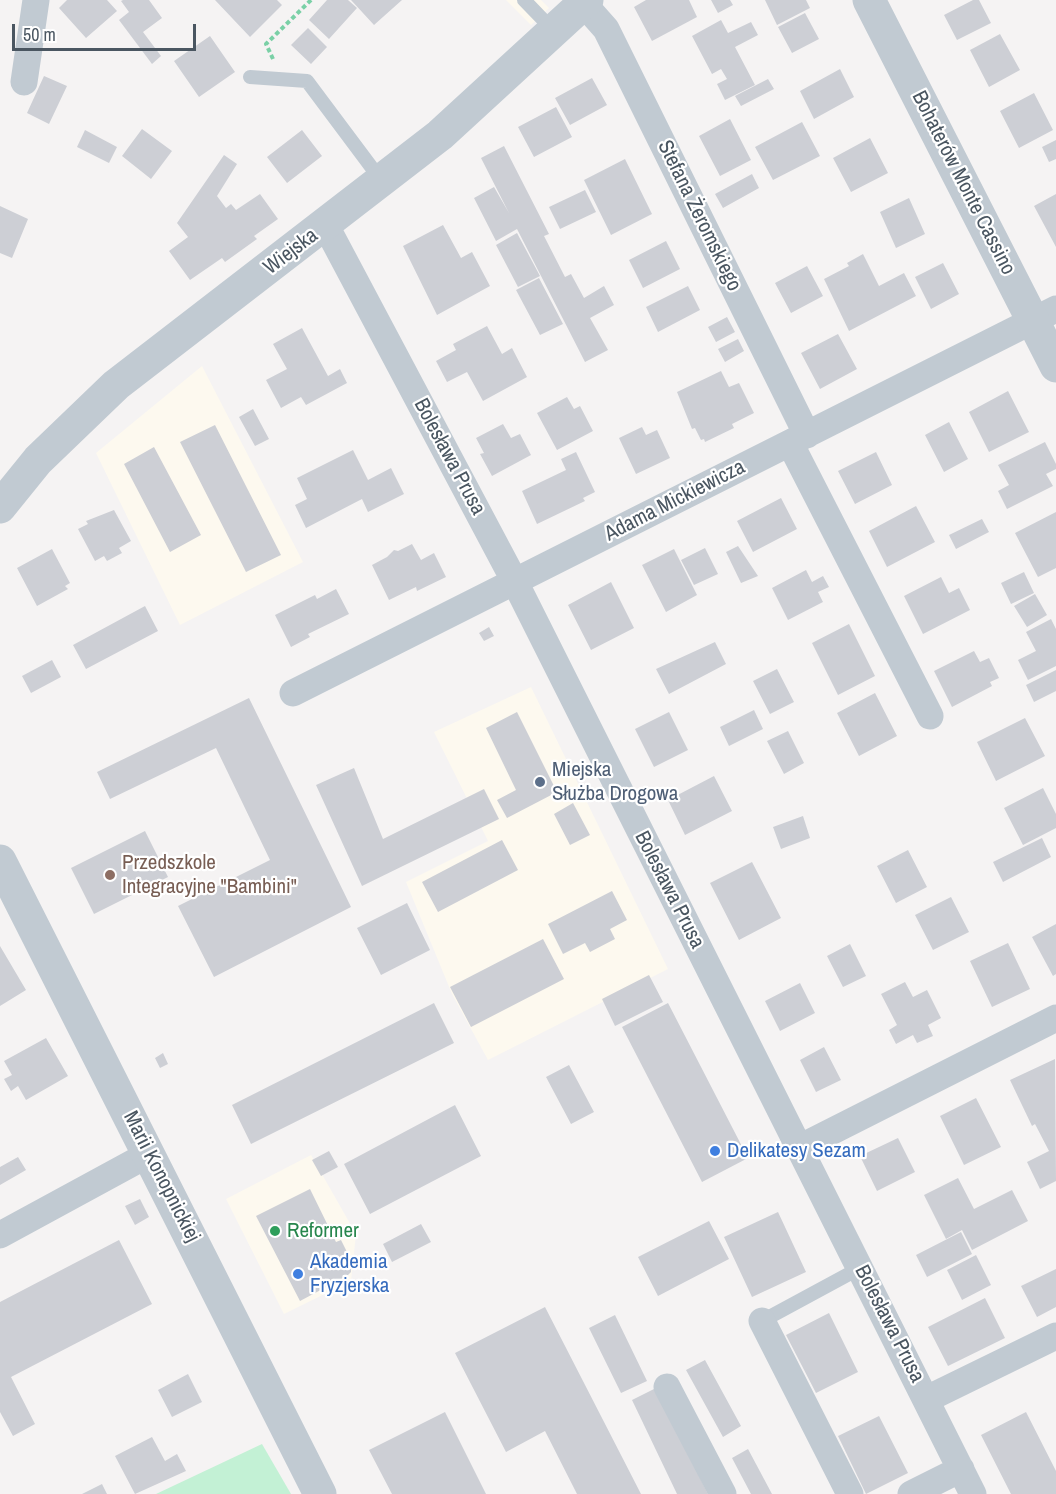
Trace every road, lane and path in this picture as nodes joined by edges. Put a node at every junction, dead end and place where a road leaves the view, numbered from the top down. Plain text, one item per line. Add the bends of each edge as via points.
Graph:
1 (36, 0) edge
2 (311, 0) edge
3 (524, 0) edge
4 (869, 0) edge
5 (585, 2) edge
6 (555, 32) junction
7 (250, 77) dead end
8 (282, 79) junction
9 (24, 82) dead end
10 (382, 182) junction
11 (326, 226) junction
12 (1045, 315) edge
13 (1056, 366) edge
14 (799, 439) junction
15 (0, 507) edge
16 (515, 582) junction
17 (293, 693) dead end
18 (930, 716) dead end
19 (2, 873) edge
20 (1056, 1018) edge
21 (799, 1148) junction
22 (149, 1154) junction
23 (0, 1235) edge
24 (860, 1268) junction
25 (762, 1321) joint
26 (1056, 1336) edge
27 (667, 1386) dead end
28 (927, 1400) junction
29 (961, 1469) junction
30 (923, 1492) edge
31 (320, 1494) edge
32 (723, 1494) edge
33 (850, 1494) edge
34 (974, 1494) edge

1 - 9 street
2 - 8 path via 266,44
3 - 6 lane
4 - 12 street, Bohaterów Monte Cassino
5 - 6 street, Wiejska
5 - 14 street, Stefana Żeromskiego via 606,29
6 - 10 street, Wiejska via 478,103
7 - 8 lane
8 - 10 lane via 307,81
10 - 11 street, Wiejska
11 - 15 street, Wiejska via 116,385 45,452
11 - 16 street, Bolesława Prusa
12 - 13 street, Bohaterów Monte Cassino
12 - 14 street, Adama Mickiewicza
14 - 16 street, Adama Mickiewicza
14 - 18 street, Stefana Żeromskiego
16 - 17 street, Adama Mickiewicza
16 - 21 street, Bolesława Prusa
19 - 22 street, Marii Konopnickiej
20 - 21 street
21 - 24 street, Bolesława Prusa
22 - 23 street
22 - 31 street, Marii Konopnickiej
24 - 25 lane
24 - 28 street, Bolesława Prusa
25 - 33 street
26 - 28 street
27 - 32 street
28 - 29 street, Bolesława Prusa
29 - 30 street
29 - 34 street, Bolesława Prusa

